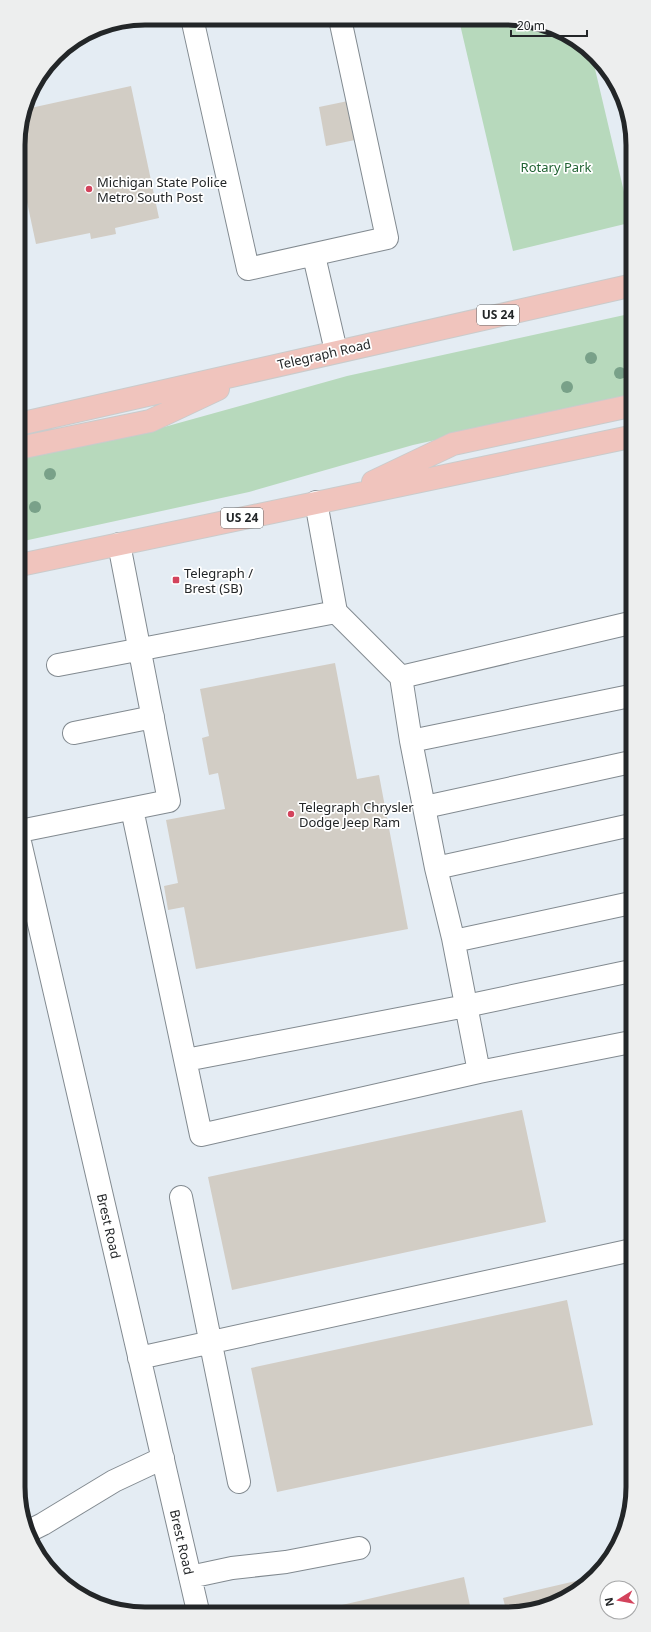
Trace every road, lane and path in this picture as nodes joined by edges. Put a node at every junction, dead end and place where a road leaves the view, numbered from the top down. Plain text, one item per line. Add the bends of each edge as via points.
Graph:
1 (194, 25) edge
2 (341, 25) edge
3 (314, 256) junction
4 (626, 287) edge
5 (336, 351) junction
6 (259, 369) junction
7 (626, 407) edge
8 (25, 423) edge
9 (626, 438) edge
10 (25, 447) edge
11 (342, 497) junction
12 (316, 502) junction
13 (119, 544) junction
14 (25, 564) edge
15 (336, 612) junction
16 (626, 624) edge
17 (140, 649) junction
18 (58, 666) dead end
19 (401, 677) junction
20 (626, 697) edge
21 (153, 717) junction
22 (74, 733) dead end
23 (411, 741) junction
24 (626, 763) edge
25 (425, 807) junction
26 (132, 809) junction
27 (626, 826) edge
28 (25, 830) edge
29 (25, 864) edge
30 (436, 868) junction
31 (626, 904) edge
32 (454, 941) junction
33 (626, 972) edge
34 (466, 1006) junction
35 (626, 1043) edge
36 (186, 1060) junction
37 (479, 1072) junction
38 (181, 1196) dead end
39 (626, 1251) edge
40 (211, 1342) junction
41 (139, 1358) junction
42 (162, 1458) junction
43 (239, 1482) dead end
44 (33, 1529) edge
45 (359, 1548) dead end
46 (190, 1577) junction
47 (197, 1607) edge

1 - 3 street via 248,270
2 - 3 street via 387,238
3 - 5 street
4 - 5 main road, Telegraph Road / US 24
5 - 6 main road, Telegraph Road / US 24
6 - 8 main road, Telegraph Road / US 24
6 - 10 main road via 150,421
7 - 11 main road via 453,444
9 - 11 main road, US 24
11 - 12 main road, US 24
12 - 13 main road, US 24
12 - 15 street
13 - 14 main road, US 24
13 - 17 street
15 - 17 street
15 - 19 street
16 - 19 street
17 - 18 street
17 - 21 street
19 - 23 street
20 - 23 street
21 - 22 street
21 - 26 street via 169,801
23 - 25 street
24 - 25 street
25 - 30 street
26 - 28 street
26 - 36 street
27 - 30 street
29 - 41 street, Brest Road
30 - 32 street
31 - 32 street
32 - 34 street
33 - 34 street
34 - 36 street
34 - 37 street
35 - 37 street
36 - 37 street via 201,1135
38 - 40 street
39 - 40 street
40 - 41 street
40 - 43 street
41 - 42 street, Brest Road
42 - 44 street via 114,1481
42 - 46 street, Brest Road
45 - 46 street
46 - 47 street, Brest Road

